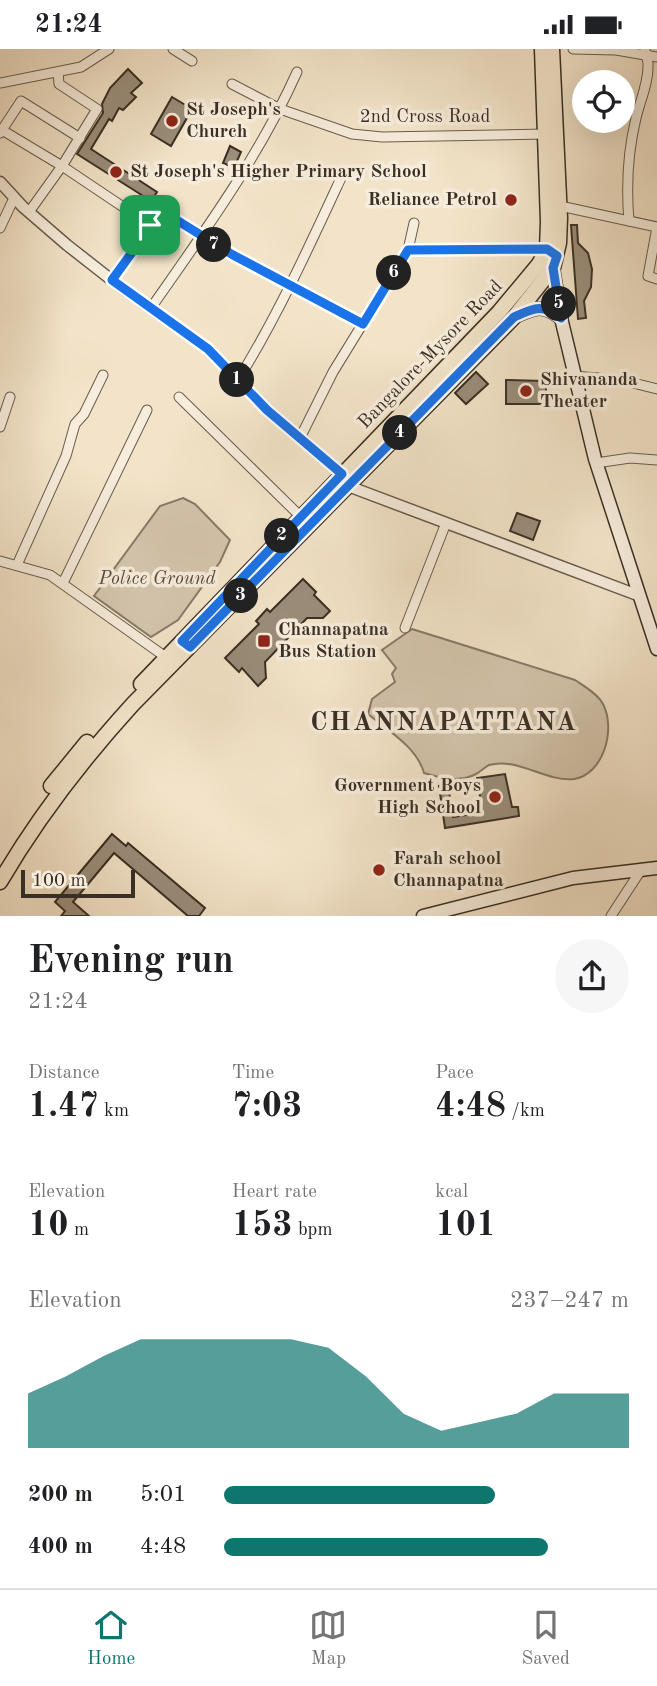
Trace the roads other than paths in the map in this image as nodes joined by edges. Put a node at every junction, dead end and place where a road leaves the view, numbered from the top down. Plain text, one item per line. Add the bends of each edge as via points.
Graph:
1 (108, 49) edge
2 (173, 49) edge
3 (542, 49) edge
4 (552, 49) edge
5 (573, 49) edge
6 (645, 52) edge
7 (657, 57) edge
8 (192, 61) dead end
9 (58, 72) junction
10 (296, 72) dead end
11 (0, 83) edge
12 (232, 84) dead end
13 (280, 109) junction
14 (1, 132) edge
15 (545, 134) junction
16 (80, 138) junction
17 (62, 166) junction
18 (341, 178) dead end
19 (0, 182) edge
20 (14, 198) junction
21 (559, 206) junction
22 (29, 212) junction
23 (629, 221) junction
24 (414, 223) dead end
25 (150, 225) junction
26 (657, 227) edge
27 (0, 228) edge
28 (201, 237) junction
29 (408, 250) junction
30 (549, 259) junction
31 (657, 279) edge
32 (112, 280) junction
33 (291, 286) junction
34 (151, 308) junction
35 (514, 317) junction
36 (561, 318) junction
37 (363, 324) junction
38 (103, 375) dead end
39 (575, 376) junction
40 (238, 380) junction
41 (657, 389) edge
42 (10, 397) dead end
43 (179, 397) dead end
44 (147, 410) dead end
45 (0, 427) edge
46 (300, 438) junction
47 (657, 460) edge
48 (596, 463) junction
49 (345, 480) junction
50 (301, 517) junction
51 (446, 523) junction
52 (283, 544) junction
53 (0, 561) edge
54 (17, 565) junction
55 (63, 583) junction
56 (640, 596) junction
57 (405, 628) dead end
58 (186, 644) junction
59 (657, 649) edge
60 (167, 658) junction
61 (0, 863) edge
62 (657, 868) edge
63 (640, 870) junction
64 (0, 882) edge
65 (424, 916) edge
66 (611, 916) edge

1 - 9 street via 81,67
2 - 8 street
3 - 15 main road
4 - 21 main road
5 - 6 street
6 - 7 street
6 - 23 street via 649,62 629,165
9 - 11 street
9 - 16 street via 59,84 97,109
10 - 13 street
12 - 13 street, 2nd Cross Road
13 - 15 street, 2nd Cross Road via 352,134 382,137
13 - 28 street
14 - 16 street via 21,101
14 - 17 street
15 - 30 main road
16 - 17 street
17 - 22 street
17 - 25 street
18 - 33 street
19 - 20 street
20 - 22 street
20 - 27 street
21 - 23 street
21 - 30 main road
22 - 32 street
23 - 26 street
24 - 29 street
25 - 28 street via 162,211
25 - 32 street
26 - 31 street via 648,276
28 - 33 street
28 - 34 street
29 - 30 street
29 - 37 street
30 - 35 main road
30 - 36 main road
30 - 49 main road, Bangalore-Mysore Road
32 - 34 street
33 - 37 street
33 - 40 street
34 - 40 street via 208,349
35 - 36 main road via 540,308
35 - 49 main road
36 - 39 main road
37 - 46 street
38 - 54 street via 75,424 66,456
39 - 41 street
39 - 48 main road
40 - 46 street
42 - 45 street
43 - 50 street
44 - 55 street
46 - 49 street
47 - 48 street via 630,457
48 - 56 main road
49 - 50 main road
49 - 51 street
49 - 52 main road
50 - 52 main road
51 - 56 street
51 - 57 street
52 - 58 main road
53 - 54 street
54 - 55 street
55 - 60 street
56 - 59 main road
58 - 60 main road
58 - 64 main road via 93,749 27,836
60 - 61 main road via 69,762
62 - 63 main road
63 - 65 main road via 573,878
63 - 66 street

